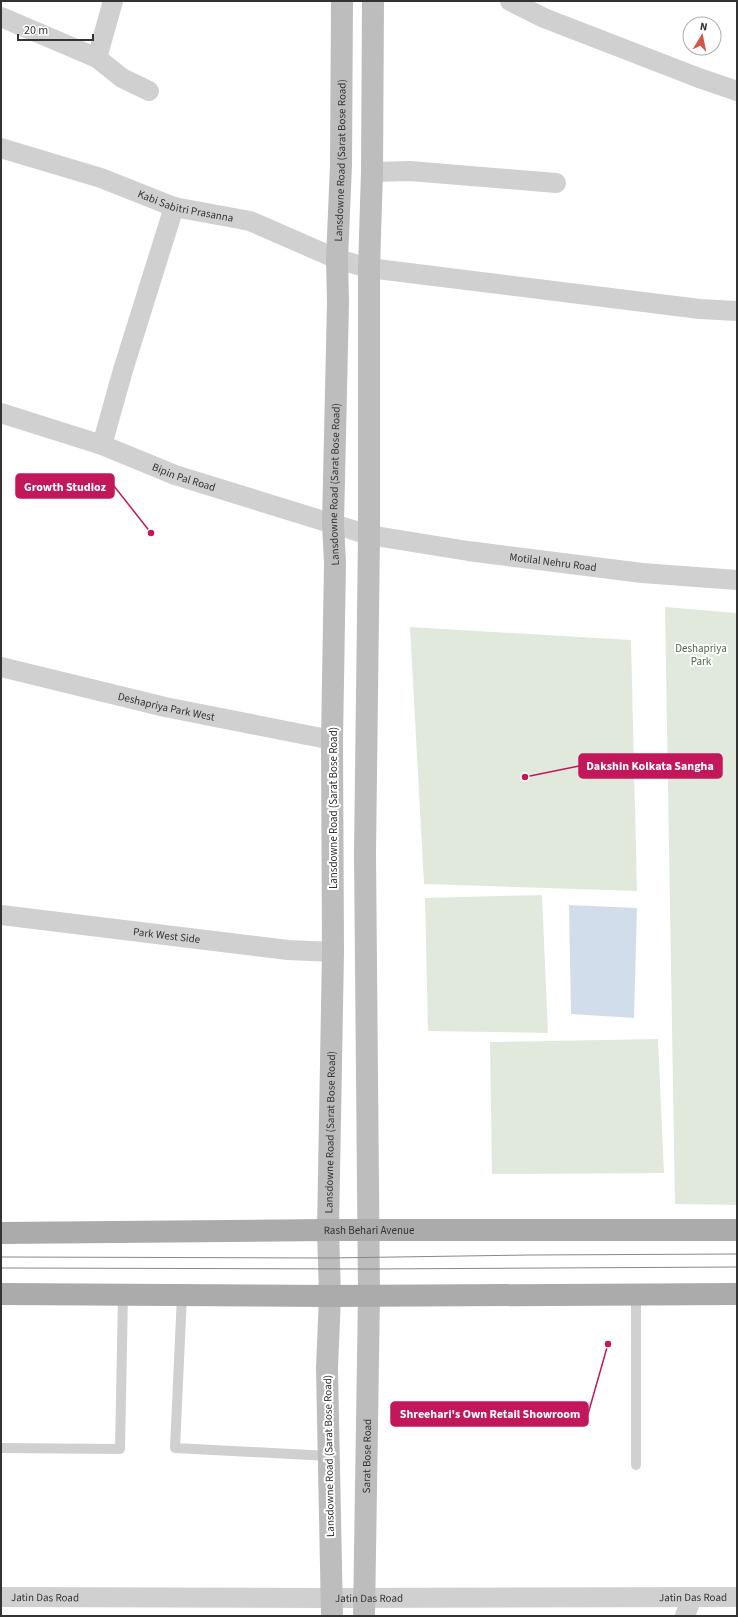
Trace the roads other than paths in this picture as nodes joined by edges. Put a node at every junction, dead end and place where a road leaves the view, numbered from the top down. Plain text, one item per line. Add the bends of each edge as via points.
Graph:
1 (113, 1) edge
2 (342, 1) edge
3 (373, 1) edge
4 (510, 1) edge
5 (1, 17) edge
6 (97, 58) junction
7 (737, 90) edge
8 (149, 91) dead end
9 (1, 148) edge
10 (372, 172) junction
11 (556, 183) dead end
12 (174, 207) junction
13 (338, 258) junction
14 (369, 268) junction
15 (737, 311) edge
16 (1, 413) edge
17 (102, 445) junction
18 (333, 524) junction
19 (369, 535) junction
20 (737, 580) edge
21 (1, 667) edge
22 (332, 740) junction
23 (1, 915) edge
24 (333, 952) junction
25 (328, 1230) junction
26 (368, 1230) junction
27 (737, 1230) edge
28 (1, 1233) edge
29 (1, 1294) edge
30 (123, 1294) junction
31 (636, 1294) junction
32 (737, 1294) edge
33 (182, 1295) junction
34 (369, 1295) junction
35 (330, 1296) junction
36 (1, 1448) edge
37 (329, 1456) junction
38 (636, 1465) dead end
39 (1, 1597) edge
40 (692, 1597) junction
41 (737, 1597) edge
42 (332, 1607) edge
43 (364, 1607) edge
44 (685, 1616) edge

1 - 6 street
2 - 13 main road, Lansdowne Road (Sarat Bose Road)
3 - 10 main road
4 - 7 street via 544,18 699,78
5 - 6 street
6 - 8 street via 122,78
9 - 12 street, Kabi Sabitri Prasanna via 101,178
10 - 11 street via 410,171
10 - 14 main road
12 - 13 street, Kabi Sabitri Prasanna via 250,221
12 - 17 street
13 - 14 street, Kabi Sabitri Prasanna
13 - 18 main road, Lansdowne Road (Sarat Bose Road)
14 - 15 street, Kabi Sabitri Prasanna via 700,309
14 - 19 main road
16 - 17 street, Bipin Pal Road
17 - 18 street, Bipin Pal Road via 176,475
18 - 19 street, Bipin Pal Road
18 - 22 main road, Lansdowne Road (Sarat Bose Road) via 335,563
19 - 20 street, Motilal Nehru Road via 468,551 642,573
19 - 26 main road via 364,854
21 - 22 street, Deshapriya Park West via 165,707
22 - 24 main road, Lansdowne Road (Sarat Bose Road)
23 - 24 street, Park West Side via 288,950
24 - 25 main road, Lansdowne Road (Sarat Bose Road)
25 - 26 main road, Rash Behari Avenue
25 - 28 main road, Rash Behari Avenue
25 - 35 main road, Lansdowne Road (Sarat Bose Road)
26 - 27 main road, Rash Behari Avenue
26 - 34 main road
29 - 30 main road
30 - 33 main road
30 - 36 lane via 120,1449
31 - 32 main road
31 - 34 main road
31 - 38 lane
33 - 35 main road
33 - 37 lane via 175,1448
34 - 35 main road
34 - 43 main road, Sarat Bose Road
35 - 37 main road, Lansdowne Road (Sarat Bose Road) via 327,1368
37 - 42 main road, Lansdowne Road (Sarat Bose Road)
39 - 42 street, Jatin Das Road
40 - 41 street, Jatin Das Road
40 - 43 street, Jatin Das Road
40 - 44 street
42 - 43 street, Jatin Das Road

